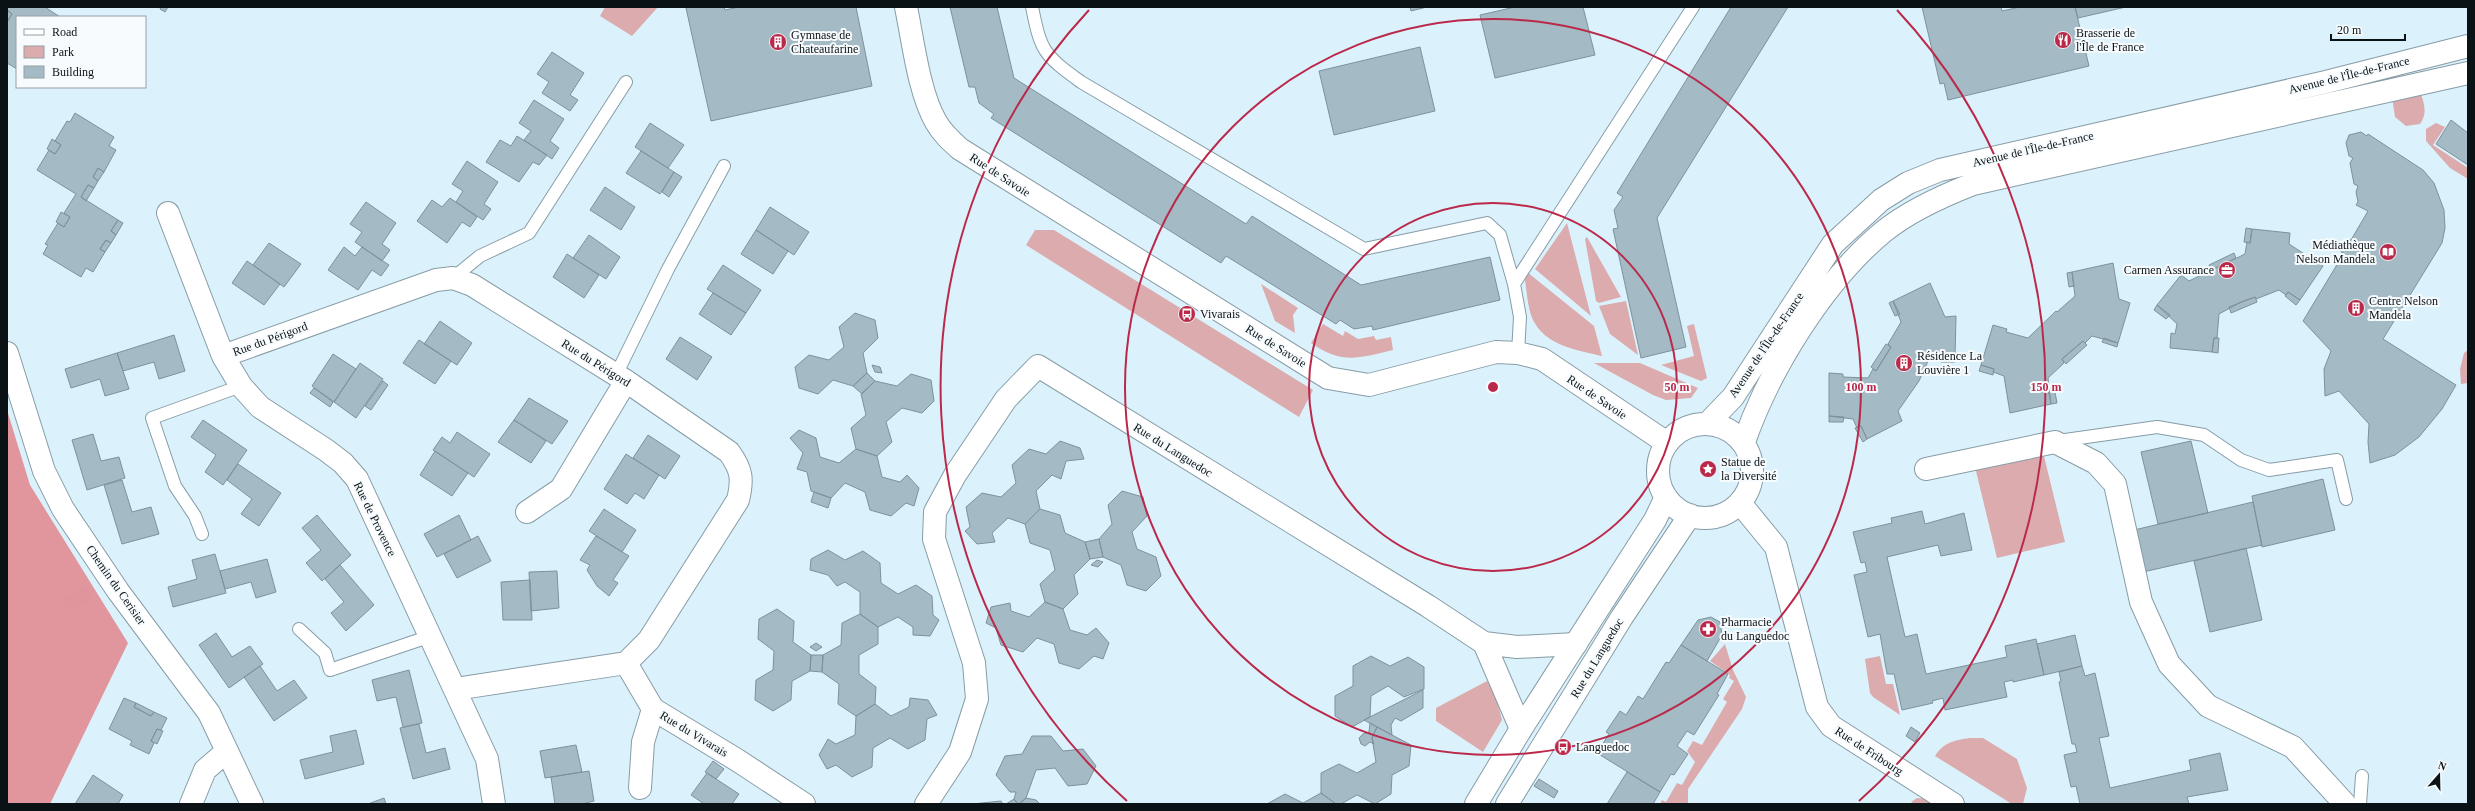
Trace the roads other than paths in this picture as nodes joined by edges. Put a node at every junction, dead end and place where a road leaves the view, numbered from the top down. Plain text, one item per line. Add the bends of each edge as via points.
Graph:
1 (906, 7) edge
2 (1032, 7) edge
3 (1693, 7) edge
4 (2468, 46) edge
5 (2468, 73) edge
6 (626, 82) dead end
7 (724, 166) dead end
8 (168, 213) dead end
9 (453, 278) junction
10 (1514, 284) junction
11 (7, 353) edge
12 (1518, 353) junction
13 (223, 356) junction
14 (621, 378) junction
15 (241, 386) junction
16 (1707, 424) junction
17 (1744, 442) junction
18 (2055, 442) junction
19 (1667, 443) junction
20 (1926, 469) dead end
21 (1666, 497) junction
22 (2346, 499) dead end
23 (1740, 503) junction
24 (527, 512) dead end
25 (1690, 515) junction
26 (202, 534) dead end
27 (299, 629) dead end
28 (431, 636) junction
29 (1484, 643) junction
30 (1576, 644) junction
31 (626, 663) junction
32 (455, 689) junction
33 (653, 709) junction
34 (1521, 729) junction
35 (227, 750) junction
36 (2362, 776) dead end
37 (640, 788) dead end
38 (191, 804) edge
39 (252, 804) edge
40 (494, 804) edge
41 (804, 804) edge
42 (926, 804) edge
43 (1476, 804) edge
44 (1507, 804) edge
45 (1953, 804) edge
46 (2345, 804) edge
47 (2360, 804) edge

1 - 12 street, Rue de Savoie via 928,104 945,136 960,149 1328,378 1369,385 1496,352
2 - 10 lane via 1038,40 1053,62 1081,82 1364,249 1487,223 1500,235
3 - 10 lane
4 - 16 street, Avenue de l'Île-de-France via 1940,170 1908,183 1881,200 1833,244 1732,397
5 - 17 street, Avenue de l'Île-de-France via 1973,184 1940,196 1884,232 1850,263 1822,299 1774,373 1755,410
6 - 9 lane via 529,233 480,256
7 - 14 lane via 668,269
8 - 13 street, Rue de Provence
9 - 13 street, Rue du Périgord via 436,280
9 - 14 street, Rue du Périgord via 472,285
10 - 12 lane via 1520,317
11 - 35 street, Chemin du Cerisier via 44,471 63,509 118,590 209,713
12 - 19 street, Rue de Savoie via 1542,359
13 - 15 street, Rue de Provence
14 - 24 street via 561,489
14 - 31 street, Rue du Périgord via 729,452 739,465 742,485 738,500 728,518 649,640
15 - 26 lane via 152,418 175,486 195,516
15 - 28 street, Rue de Provence via 260,407 326,450 343,463 357,479
16 - 17 street via 1731,431
16 - 19 street via 1692,426 1678,432
17 - 23 street via 1752,462 1752,475 1751,484
18 - 20 street
18 - 22 lane via 2157,427 2204,435 2242,460 2269,470 2337,460
18 - 46 street via 2096,463 2116,484 2141,602 2169,664 2208,706 2293,747
19 - 21 street via 1660,456 1658,470 1660,484
21 - 25 street via 1676,508
21 - 30 street, Rue du Languedoc via 1655,520
23 - 25 street via 1716,516 1703,518
23 - 45 street, Rue de Fribourg via 1776,547 1817,707 1831,726
25 - 44 street, Rue du Languedoc via 1622,617
27 - 28 lane via 324,653 330,670
28 - 32 street, Rue de Provence
29 - 30 street, Rue du Languedoc via 1517,647
29 - 34 street
29 - 42 street, Rue du Languedoc via 1038,366 1006,399 938,504 934,539 974,663 977,699 960,752
30 - 34 street, Rue du Languedoc
31 - 32 street
31 - 33 street, Rue du Vivarais
32 - 40 street, Rue de Provence via 487,759
33 - 37 street via 643,742
33 - 41 street, Rue du Vivarais
34 - 43 street, Rue du Languedoc
35 - 38 street via 205,770
35 - 39 street, Chemin du Cerisier
36 - 47 lane

